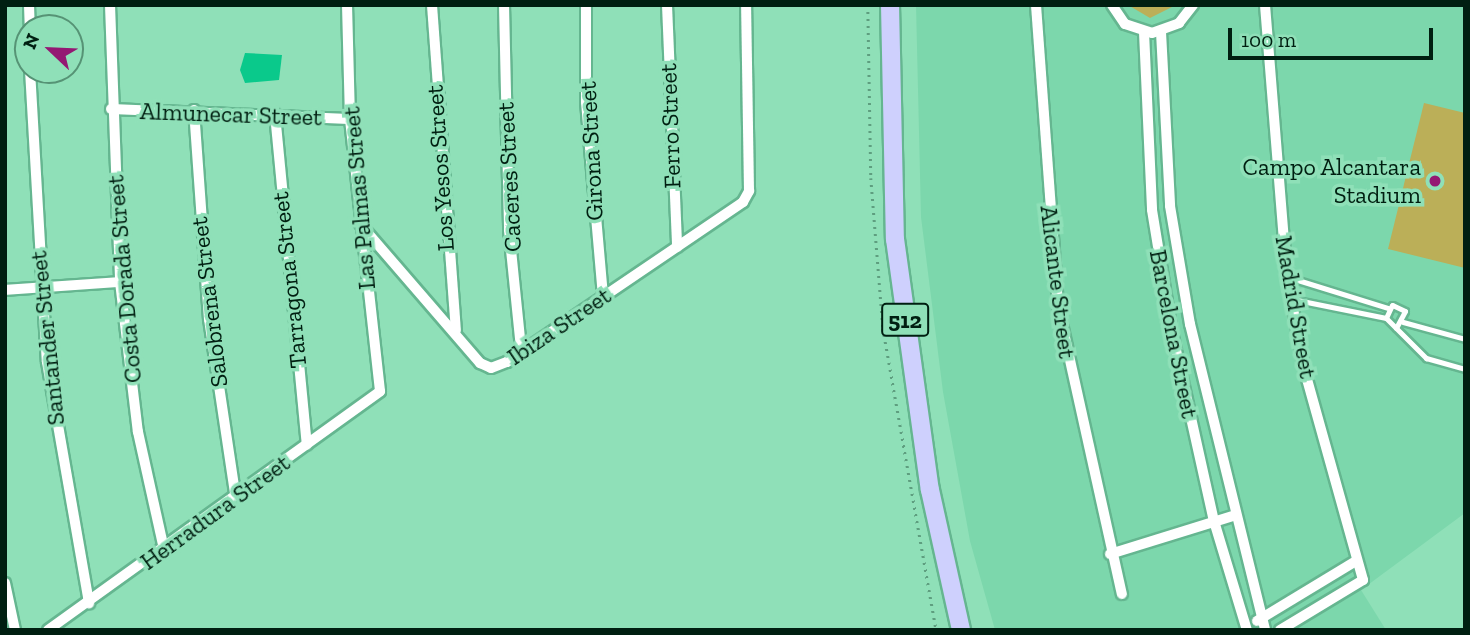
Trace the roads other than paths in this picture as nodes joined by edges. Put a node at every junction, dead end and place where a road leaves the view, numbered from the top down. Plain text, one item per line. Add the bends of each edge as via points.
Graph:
1 (110, 5) edge
2 (347, 5) edge
3 (432, 5) edge
4 (504, 5) edge
5 (586, 5) edge
6 (667, 5) edge
7 (746, 5) edge
8 (890, 5) edge
9 (1037, 5) edge
10 (1112, 5) edge
11 (1193, 5) edge
12 (1265, 5) edge
13 (1144, 32) junction
14 (1161, 32) junction
15 (31, 84) edge
16 (111, 109) junction
17 (194, 110) junction
18 (275, 114) junction
19 (351, 119) junction
20 (360, 224) junction
21 (677, 247) junction
22 (1287, 277) junction
23 (120, 282) junction
24 (41, 288) junction
25 (5, 290) edge
26 (603, 297) junction
27 (1292, 299) junction
28 (1388, 308) junction
29 (1386, 318) junction
30 (1403, 322) junction
31 (1396, 327) junction
32 (456, 330) junction
33 (1465, 339) edge
34 (521, 348) junction
35 (1465, 369) edge
36 (380, 390) joint
37 (307, 444) junction
38 (235, 493) junction
39 (1233, 516) junction
40 (1214, 521) junction
41 (164, 549) junction
42 (1110, 554) junction
43 (1356, 561) junction
44 (5, 583) edge
45 (1122, 594) dead end
46 (89, 603) junction
47 (1263, 625) edge
48 (1245, 629) edge
49 (15, 630) edge
50 (48, 630) edge
51 (961, 630) edge
52 (1280, 630) edge

1 - 16 street, Costa Dorada Street
2 - 19 street, Las Palmas Street
3 - 32 street, Los Yesos Street via 444,234
4 - 34 street, Caceres Street via 509,230
5 - 26 street, Girona Street via 586,102
6 - 21 street, Ferro Street
7 - 21 street, Ibiza Street via 749,191
8 - 51 main road, 512 via 895,239 930,490
9 - 42 street, Alicante Street via 1058,306
10 - 13 street via 1125,24
11 - 14 street via 1179,23
12 - 22 street, Madrid Street
13 - 14 street
13 - 40 street, Barcelona Street via 1152,210
14 - 39 street, Barcelona Street via 1170,206
15 - 24 street, Santander Street
16 - 17 street, Almunecar Street
16 - 23 street, Costa Dorada Street
17 - 18 street, Almunecar Street
17 - 38 street, Salobrena Street via 209,319
18 - 19 street, Almunecar Street
18 - 37 street, Tarragona Street
19 - 20 street, Las Palmas Street
20 - 32 street, Ibiza Street
20 - 36 street, Las Palmas Street
21 - 26 street, Ibiza Street
22 - 27 street, Madrid Street
22 - 28 lane
23 - 24 street
23 - 41 street, Costa Dorada Street via 138,432
24 - 25 street
24 - 46 street, Santander Street via 63,471
26 - 34 street, Ibiza Street
27 - 29 lane
27 - 43 street, Madrid Street
28 - 29 lane
28 - 30 lane via 1402,307
29 - 31 lane
30 - 31 lane
30 - 33 lane
31 - 35 lane via 1426,358
32 - 34 street, Ibiza Street via 486,367 507,362
36 - 37 street, Herradura Street
37 - 38 street, Herradura Street
38 - 41 street, Herradura Street
39 - 40 street
39 - 47 street, Barcelona Street
40 - 42 street
40 - 48 street, Barcelona Street
41 - 46 street, Herradura Street
42 - 45 street, Alicante Street
43 - 47 street
43 - 52 street, Madrid Street via 1363,580
44 - 49 street
46 - 50 street, Herradura Street
47 - 48 street

